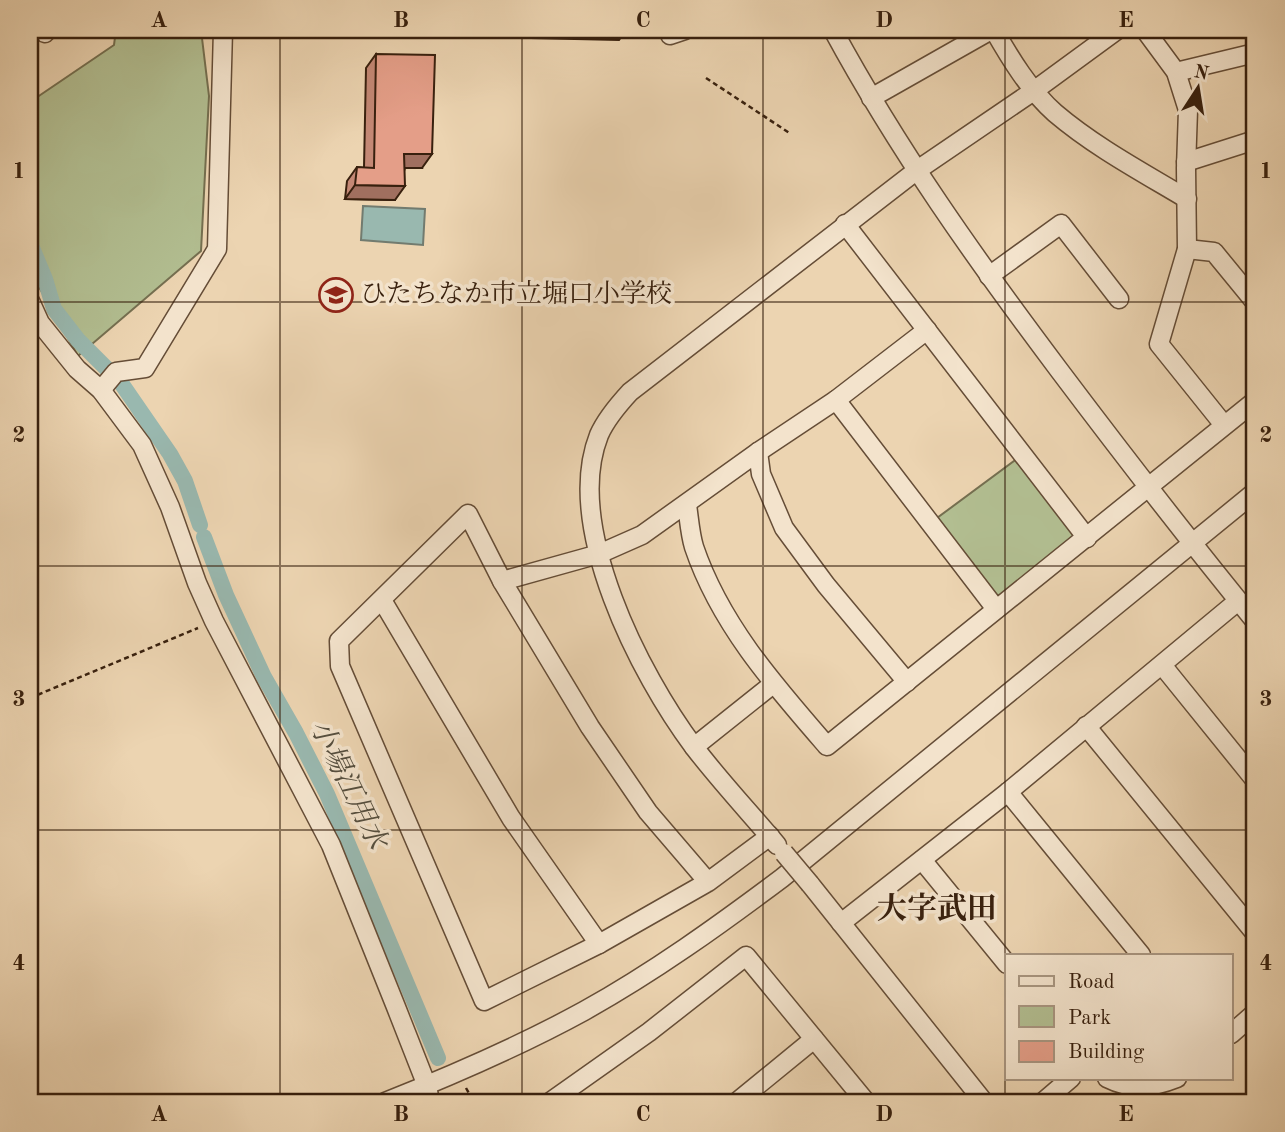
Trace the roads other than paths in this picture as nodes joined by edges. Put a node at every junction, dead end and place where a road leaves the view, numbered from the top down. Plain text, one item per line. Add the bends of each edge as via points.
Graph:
1 (223, 30) edge
2 (833, 30) edge
3 (992, 30) edge
4 (1117, 30) edge
5 (1144, 30) edge
6 (1255, 53) edge
7 (1176, 72) junction
8 (1035, 90) junction
9 (871, 98) junction
10 (1255, 140) edge
11 (1186, 162) junction
12 (916, 171) junction
13 (1186, 199) junction
14 (845, 224) junction
15 (1187, 249) junction
16 (989, 276) junction
17 (1253, 295) edge
18 (1119, 299) dead end
19 (30, 301) edge
20 (927, 330) junction
21 (101, 390) junction
22 (836, 400) junction
23 (1255, 401) edge
24 (1224, 425) junction
25 (758, 453) junction
26 (1147, 488) junction
27 (1255, 492) edge
28 (687, 505) junction
29 (1087, 538) junction
30 (1192, 544) junction
31 (599, 554) junction
32 (502, 581) junction
33 (382, 600) junction
34 (1238, 601) junction
35 (996, 608) junction
36 (1255, 621) edge
37 (1162, 665) junction
38 (906, 682) junction
39 (773, 684) junction
40 (1086, 726) junction
41 (694, 747) junction
42 (1255, 780) edge
43 (1008, 792) junction
44 (770, 836) junction
45 (922, 860) junction
46 (708, 882) junction
47 (841, 923) junction
48 (1255, 933) edge
49 (599, 944) junction
50 (1140, 954) edge
51 (1005, 962) edge
52 (1255, 1013) edge
53 (1232, 1033) edge
54 (814, 1039) junction
55 (1069, 1080) edge
56 (1111, 1080) edge
57 (1172, 1080) edge
58 (429, 1094) edge
59 (386, 1102) edge
60 (550, 1102) edge
61 (737, 1102) edge
62 (866, 1102) edge
63 (984, 1102) edge
64 (1043, 1102) edge

1 - 21 street via 217,249 145,368 116,372
2 - 9 street
3 - 8 street
3 - 9 street
4 - 8 street
5 - 7 street
6 - 7 street
7 - 11 street via 1188,110
8 - 12 street
8 - 13 street via 1054,112 1098,145
9 - 12 street
10 - 11 street
11 - 13 street
12 - 14 street
12 - 16 street
13 - 15 street
14 - 20 street
14 - 31 street via 630,392 612,413 592,457 591,516
15 - 17 street via 1214,252
15 - 24 street via 1159,345
16 - 18 street via 1060,224
16 - 26 street
19 - 21 street via 55,342
20 - 22 street
20 - 29 street
21 - 58 street via 142,445 214,621 331,845
22 - 25 street
22 - 35 street
23 - 24 street
24 - 26 street
25 - 28 street
25 - 38 street via 761,474 784,528
26 - 29 street
26 - 30 street
27 - 30 street
28 - 31 street via 642,535
28 - 39 street via 693,545 712,589
29 - 35 street
30 - 34 street
30 - 58 street via 718,927 583,1012
31 - 32 street
31 - 41 street via 650,678
32 - 33 street via 468,514
32 - 46 street via 640,802
33 - 49 street via 511,818
33 - 49 street via 339,641 340,666 484,1001
34 - 36 street
34 - 37 street
35 - 38 street
37 - 40 street
37 - 42 street
38 - 39 street via 827,746
39 - 41 street
40 - 43 street
40 - 48 street
41 - 44 street
43 - 45 street
43 - 50 street
44 - 46 street
44 - 47 street, bridge
45 - 47 street
45 - 51 street
46 - 49 street
47 - 63 street
52 - 53 street
54 - 60 street via 746,956
54 - 61 street
54 - 62 street
55 - 64 street
56 - 57 street via 1137,1087
58 - 59 street

